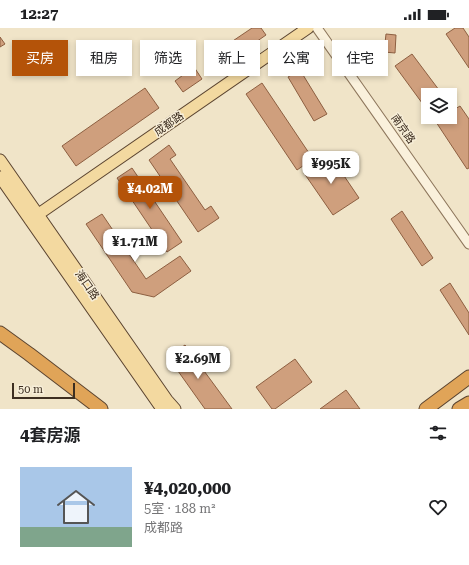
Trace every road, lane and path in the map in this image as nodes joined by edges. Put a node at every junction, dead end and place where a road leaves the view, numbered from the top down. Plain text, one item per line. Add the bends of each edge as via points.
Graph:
1 (308, 28) edge
2 (317, 28) edge
3 (0, 160) edge
4 (0, 177) edge
5 (34, 217) junction
6 (469, 244) edge
7 (0, 333) edge
8 (469, 378) edge
9 (469, 402) edge
10 (101, 409) edge
11 (162, 409) edge
12 (175, 409) edge
13 (426, 409) edge
14 (459, 409) edge

1 - 5 main road, 成都路
2 - 6 street, 南京路
3 - 5 main road, 海口路
4 - 5 main road, 海口路
5 - 11 main road, 海口路
5 - 12 main road, 海口路
7 - 10 highway
8 - 13 highway
9 - 14 highway

